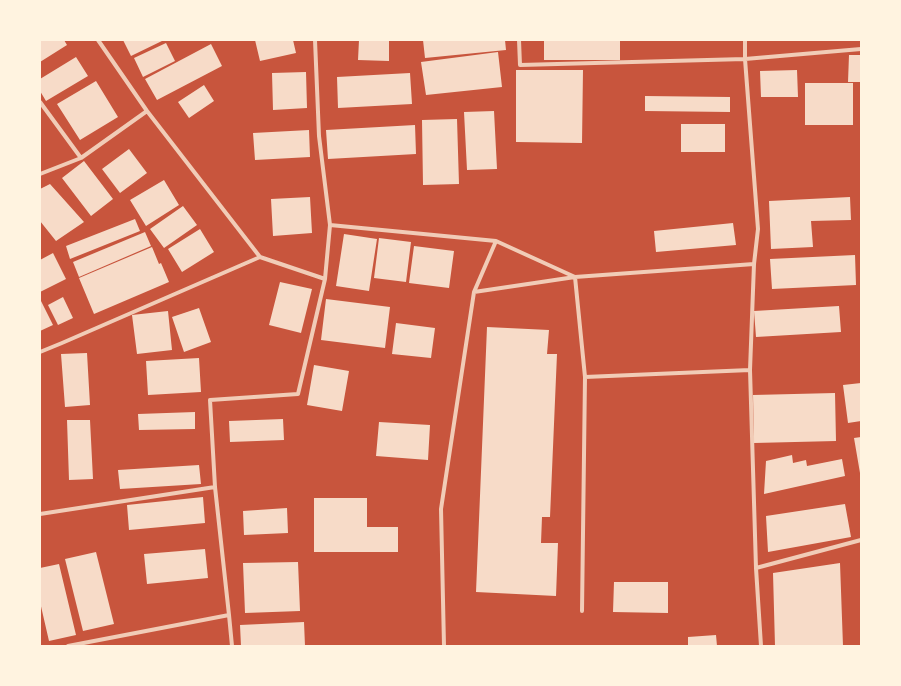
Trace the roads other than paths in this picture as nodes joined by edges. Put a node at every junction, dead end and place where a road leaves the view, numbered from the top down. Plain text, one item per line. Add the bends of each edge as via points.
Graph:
1 (98, 40) edge
2 (315, 40) edge
3 (519, 40) edge
4 (745, 40) edge
5 (861, 49) edge
6 (745, 59) junction
7 (40, 102) edge
8 (147, 111) junction
9 (81, 158) junction
10 (40, 174) edge
11 (330, 225) junction
12 (496, 241) junction
13 (260, 257) junction
14 (754, 264) junction
15 (575, 278) junction
16 (325, 279) junction
17 (474, 292) junction
18 (40, 352) edge
19 (750, 370) junction
20 (585, 377) junction
21 (215, 487) junction
22 (40, 514) edge
23 (861, 540) edge
24 (756, 568) junction
25 (582, 611) dead end
26 (229, 615) junction
27 (68, 646) edge
28 (232, 646) edge
29 (444, 646) edge
30 (761, 646) edge

1 - 8 street
2 - 11 street via 319,136
3 - 6 street via 520,65
4 - 6 street
5 - 6 street
6 - 14 street via 758,229
7 - 9 street
8 - 9 street
8 - 13 street
9 - 10 street
11 - 12 street
11 - 16 street
12 - 15 street
12 - 17 street
13 - 16 street
13 - 18 street
14 - 15 street
14 - 19 street
15 - 17 street
15 - 20 street
16 - 21 street via 298,394 210,400
17 - 29 street via 441,509
19 - 20 street
19 - 24 street
20 - 25 street
21 - 22 street
21 - 26 street
23 - 24 street
24 - 30 street
26 - 27 street
26 - 28 street

